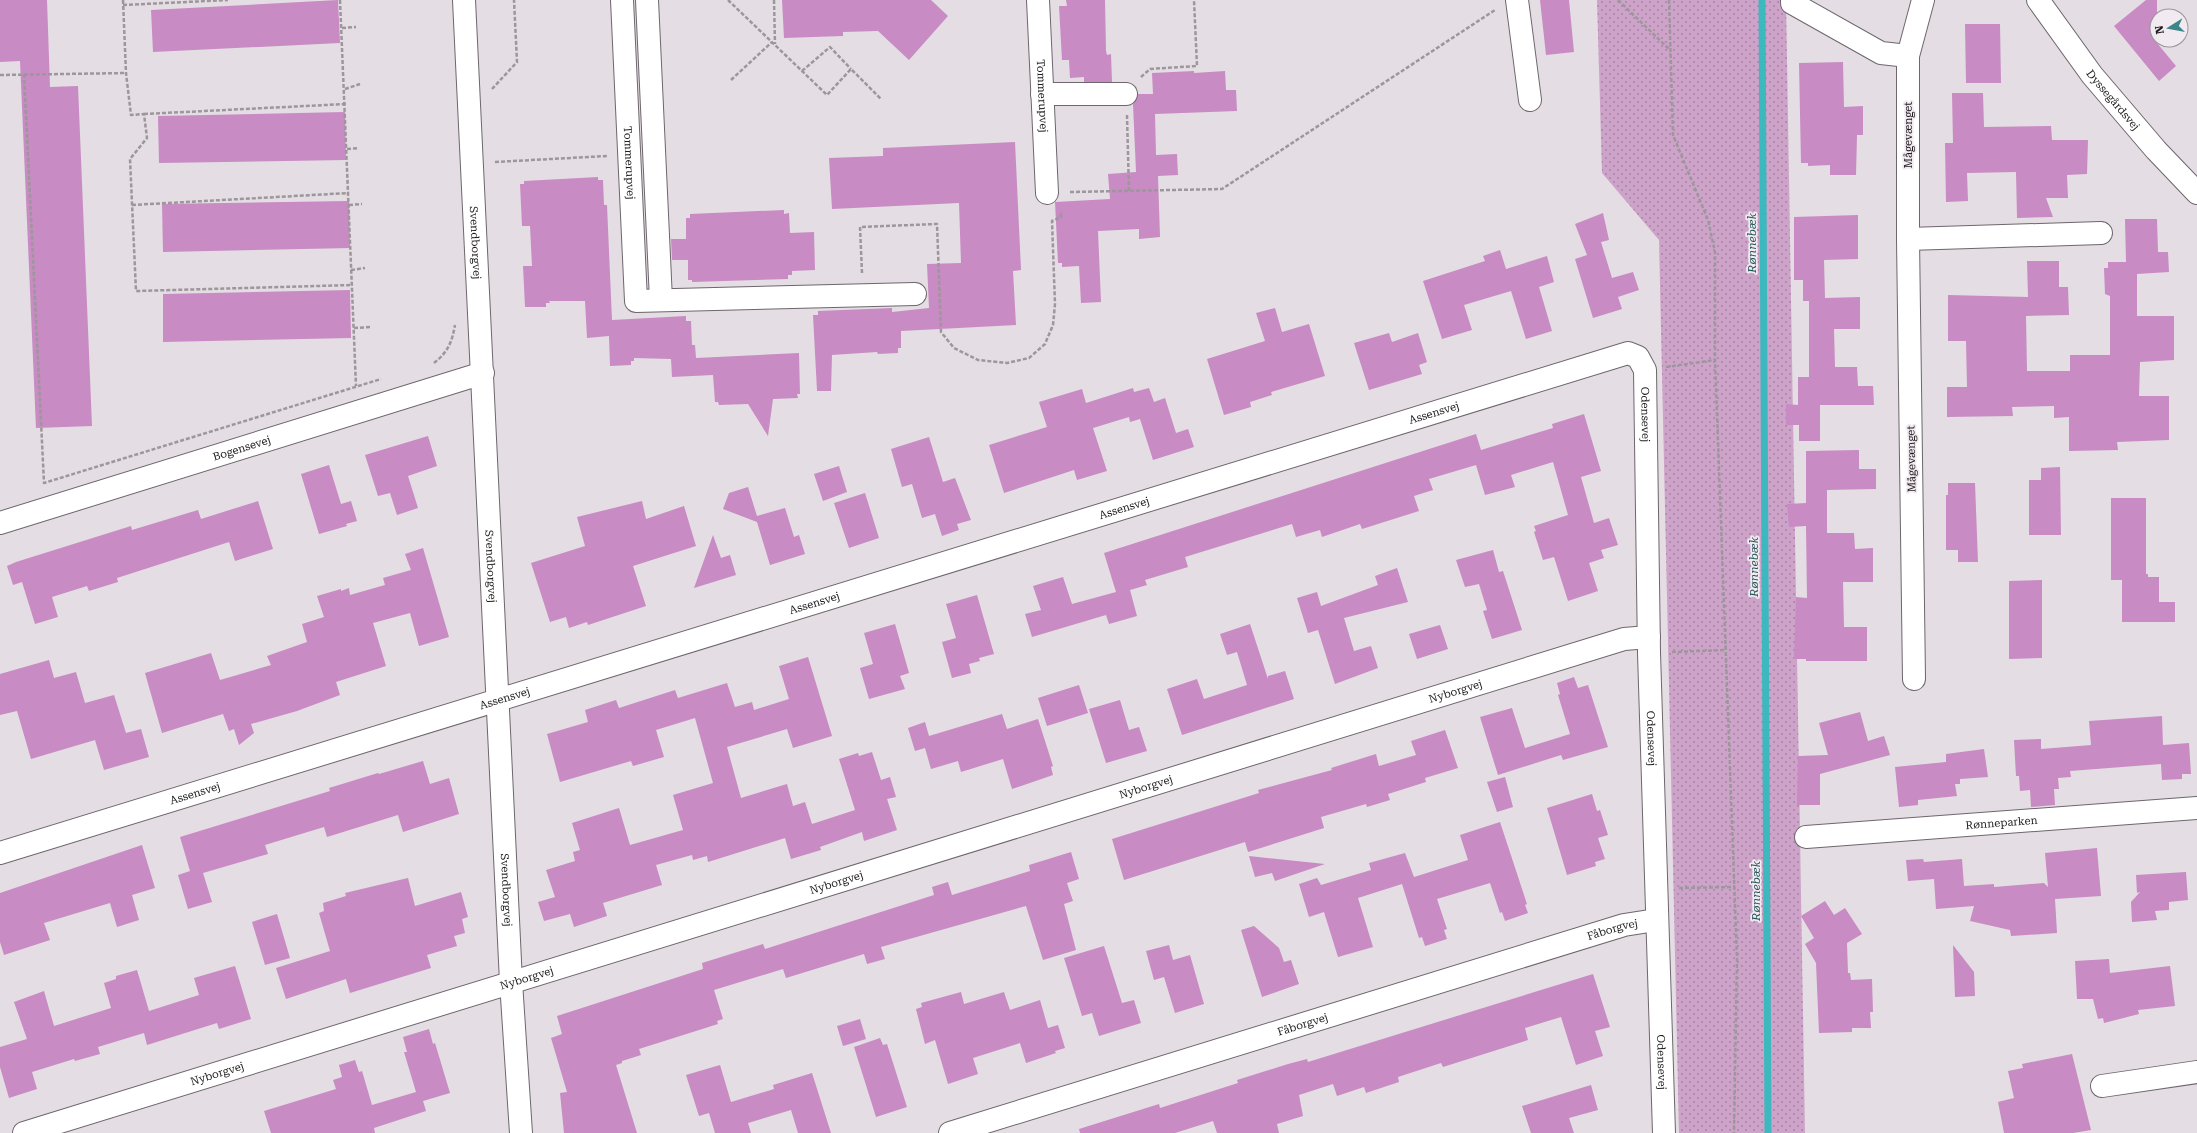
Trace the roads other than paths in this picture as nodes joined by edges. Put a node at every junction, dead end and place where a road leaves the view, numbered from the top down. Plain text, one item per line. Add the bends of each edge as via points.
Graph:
1 (464, 0) edge
2 (622, 0) edge
3 (646, 0) edge
4 (1038, 0) edge
5 (1792, 0) edge
6 (1923, 0) edge
7 (2038, 0) edge
8 (1507, 4) edge
9 (1908, 56) junction
10 (1042, 94) junction
11 (1126, 94) road end
12 (1530, 100) dead end
13 (1054, 192) road end
14 (2197, 193) edge
15 (2101, 233) dead end
16 (1908, 239) junction
17 (915, 294) dead end
18 (661, 300) junction
19 (1628, 353) joint
20 (482, 373) junction
21 (0, 523) edge
22 (1649, 645) junction
23 (1914, 679) dead end
24 (497, 700) junction
25 (2197, 808) edge
26 (1806, 837) dead end
27 (0, 853) edge
28 (1656, 920) junction
29 (511, 982) junction
30 (2197, 1072) edge
31 (2102, 1086) dead end
32 (24, 1133) edge
33 (521, 1133) edge
34 (950, 1133) edge
35 (1664, 1133) edge

1 - 20 street, Svendborgvej
2 - 18 street, Tommerupvej via 636,301
3 - 18 street
4 - 10 street, Tommerupvej
5 - 9 street via 1792,3 1881,53
6 - 9 street, Mågevænget
7 - 14 street, Dyssegårdsvej via 2092,75 2156,150
8 - 12 street
9 - 16 street, Mågevænget
10 - 11 street
10 - 13 street, Tommerupvej
15 - 16 street
16 - 23 street, Mågevænget
17 - 18 street, Tommerupvej
19 - 22 street, Odensevej via 1638,357 1645,370
19 - 24 street, Assensvej
20 - 21 street, Bogensevej
20 - 24 street, Svendborgvej
22 - 28 street, Odensevej
22 - 29 street, Nyborgvej via 1624,639
24 - 27 street, Assensvej
24 - 29 street, Svendborgvej
25 - 26 street, Rønneparken
28 - 34 street, Fåborgvej via 1624,925
28 - 35 street, Odensevej
29 - 32 street, Nyborgvej
29 - 33 street, Svendborgvej
30 - 31 street

